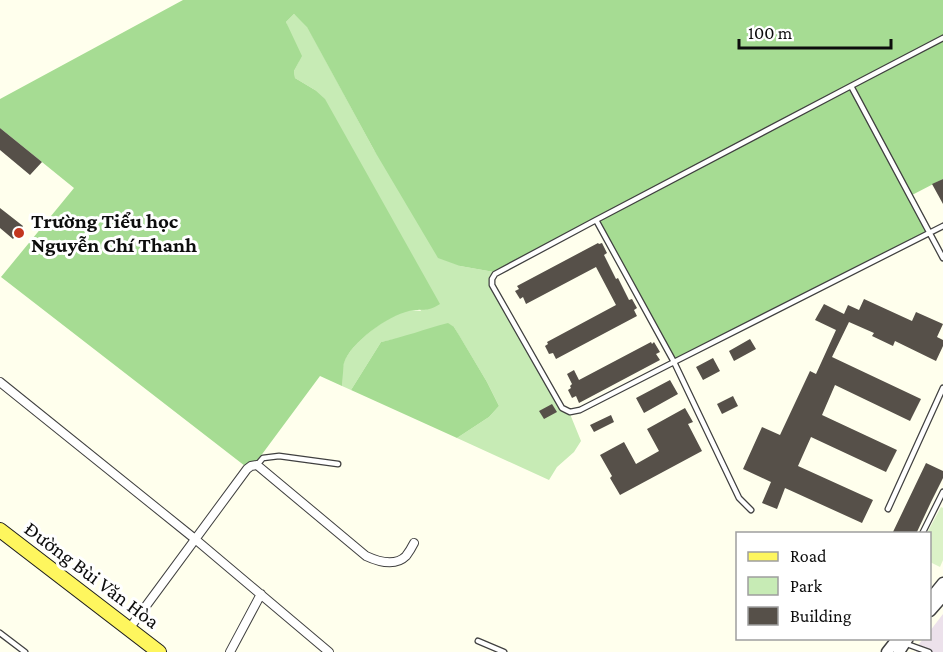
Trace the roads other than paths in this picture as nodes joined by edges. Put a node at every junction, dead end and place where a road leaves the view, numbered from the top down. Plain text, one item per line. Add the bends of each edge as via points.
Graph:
1 (943, 38) edge
2 (851, 86) junction
3 (596, 220) junction
4 (943, 226) edge
5 (930, 232) junction
6 (943, 258) edge
7 (674, 362) junction
8 (0, 382) edge
9 (943, 388) edge
10 (338, 464) dead end
11 (257, 465) junction
12 (943, 492) edge
13 (888, 509) dead end
14 (751, 510) dead end
15 (0, 530) edge
16 (923, 532) edge
17 (195, 539) junction
18 (414, 543) dead end
19 (943, 583) edge
20 (261, 594) junction
21 (943, 596) edge
22 (931, 605) edge
23 (129, 629) junction
24 (0, 633) edge
25 (478, 641) dead end
26 (902, 643) edge
27 (25, 652) edge
28 (159, 652) edge
29 (230, 652) edge
30 (329, 652) edge
31 (504, 652) edge
32 (887, 652) edge
33 (929, 652) edge

1 - 2 lane
2 - 3 lane
2 - 5 lane
3 - 7 lane
3 - 7 lane via 495,274 492,285 562,408 570,412
4 - 5 lane
5 - 6 lane
5 - 7 lane
7 - 14 lane via 740,498
8 - 17 street
9 - 13 lane
10 - 11 lane via 279,456 263,458
11 - 17 street via 247,469
11 - 18 street via 366,556 389,563 404,558
12 - 16 lane
15 - 23 main road, Đường Bùi Văn Hòa
17 - 20 street
17 - 23 street
19 - 22 street
20 - 29 street
20 - 30 street
21 - 22 street
23 - 28 main road, Đường Bùi Văn Hòa
24 - 27 lane
25 - 31 lane
26 - 32 street
26 - 33 lane

